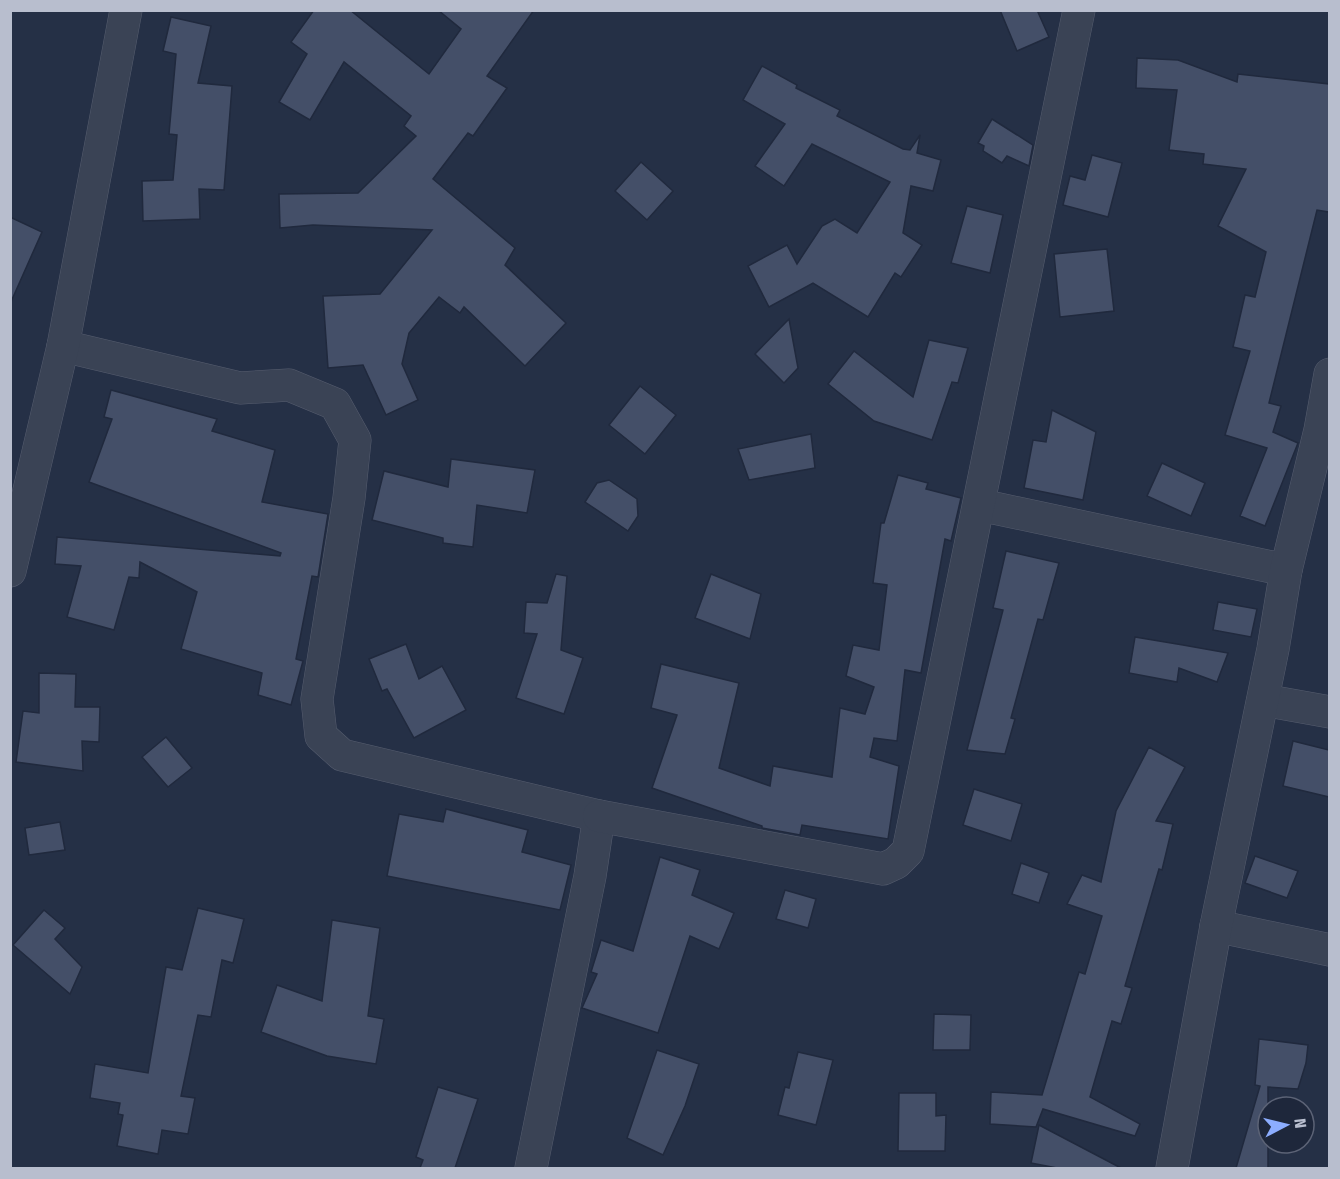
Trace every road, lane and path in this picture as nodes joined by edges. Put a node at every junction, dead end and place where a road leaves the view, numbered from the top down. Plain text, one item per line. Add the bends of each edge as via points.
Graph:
1 (126, 10) edge
2 (1079, 10) edge
3 (63, 346) junction
4 (1329, 374) edge
5 (1325, 431) edge
6 (980, 505) junction
7 (1286, 570) junction
8 (10, 571) edge
9 (1263, 700) junction
10 (1329, 712) edge
11 (599, 816) junction
12 (1216, 926) junction
13 (1329, 950) edge
14 (531, 1168) edge
15 (1172, 1168) edge

1 - 3 street
2 - 6 street
3 - 8 street
3 - 11 street via 240,388 289,384 335,404 355,440 317,699 321,736 342,755
4 - 5 street
5 - 7 street
6 - 7 street
6 - 11 street via 908,851 896,863 883,869
7 - 9 street
9 - 10 street
9 - 12 street
11 - 14 street
12 - 13 street
12 - 15 street

